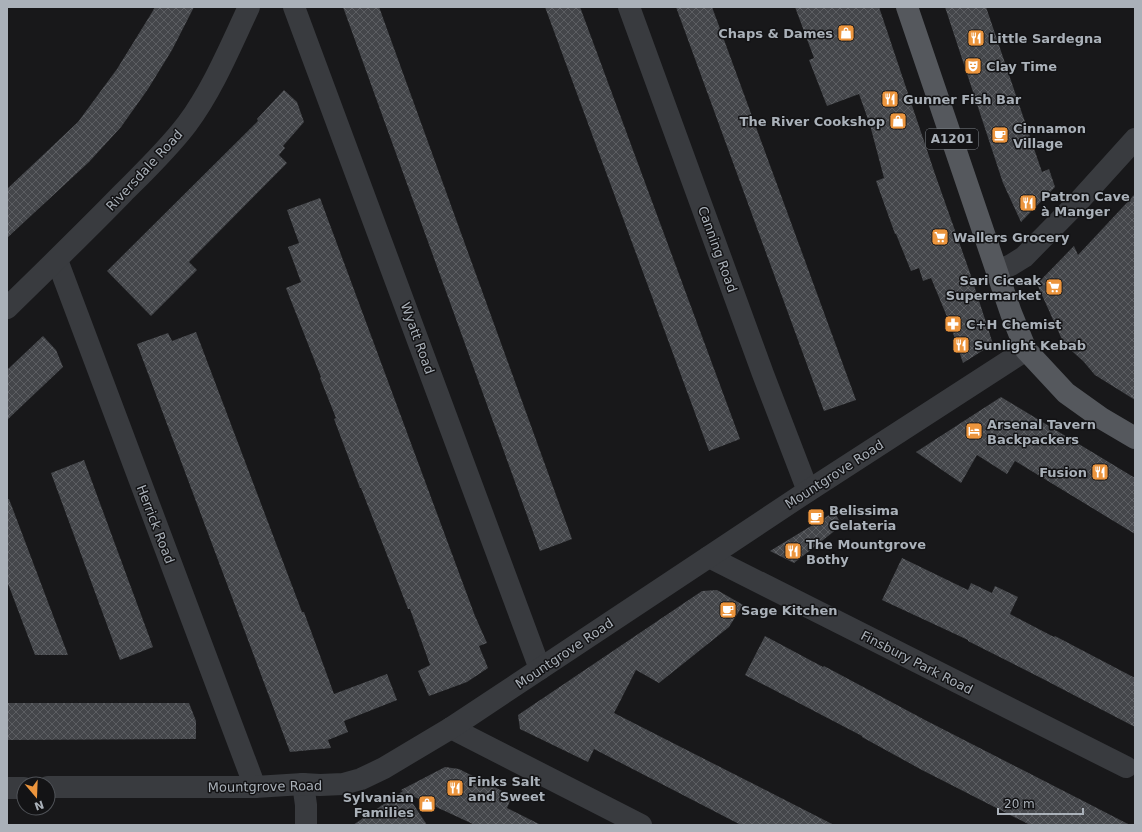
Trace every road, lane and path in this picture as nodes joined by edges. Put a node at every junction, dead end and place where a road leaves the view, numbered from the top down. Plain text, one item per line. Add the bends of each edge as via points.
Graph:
1 (249, 7) edge
2 (294, 7) edge
3 (629, 7) edge
4 (908, 7) edge
5 (1135, 139) edge
6 (57, 260) junction
7 (996, 271) junction
8 (7, 308) edge
9 (1026, 350) junction
10 (1135, 438) edge
11 (808, 491) junction
12 (709, 557) junction
13 (540, 669) junction
14 (451, 728) junction
15 (1126, 767) dead end
16 (303, 784) junction
17 (56, 787) edge
18 (255, 787) junction
19 (306, 825) edge
20 (641, 825) edge

1 - 6 street, Riversdale Road via 218,73 187,124
2 - 13 street, Wyatt Road
3 - 11 street, Canning Road
4 - 7 main road, A1201
5 - 7 street via 1024,257
6 - 8 street, Riversdale Road
6 - 18 street, Herrick Road
7 - 9 main road, A1201
9 - 10 main road, A1201 via 1066,393
9 - 11 street, Mountgrove Road
11 - 12 street, Mountgrove Road
12 - 13 street, Mountgrove Road
12 - 15 street, Finsbury Park Road
13 - 14 street, Mountgrove Road
14 - 16 street, Mountgrove Road via 361,779 343,784
14 - 20 street
16 - 18 street, Mountgrove Road
16 - 19 street
17 - 18 street, Mountgrove Road

